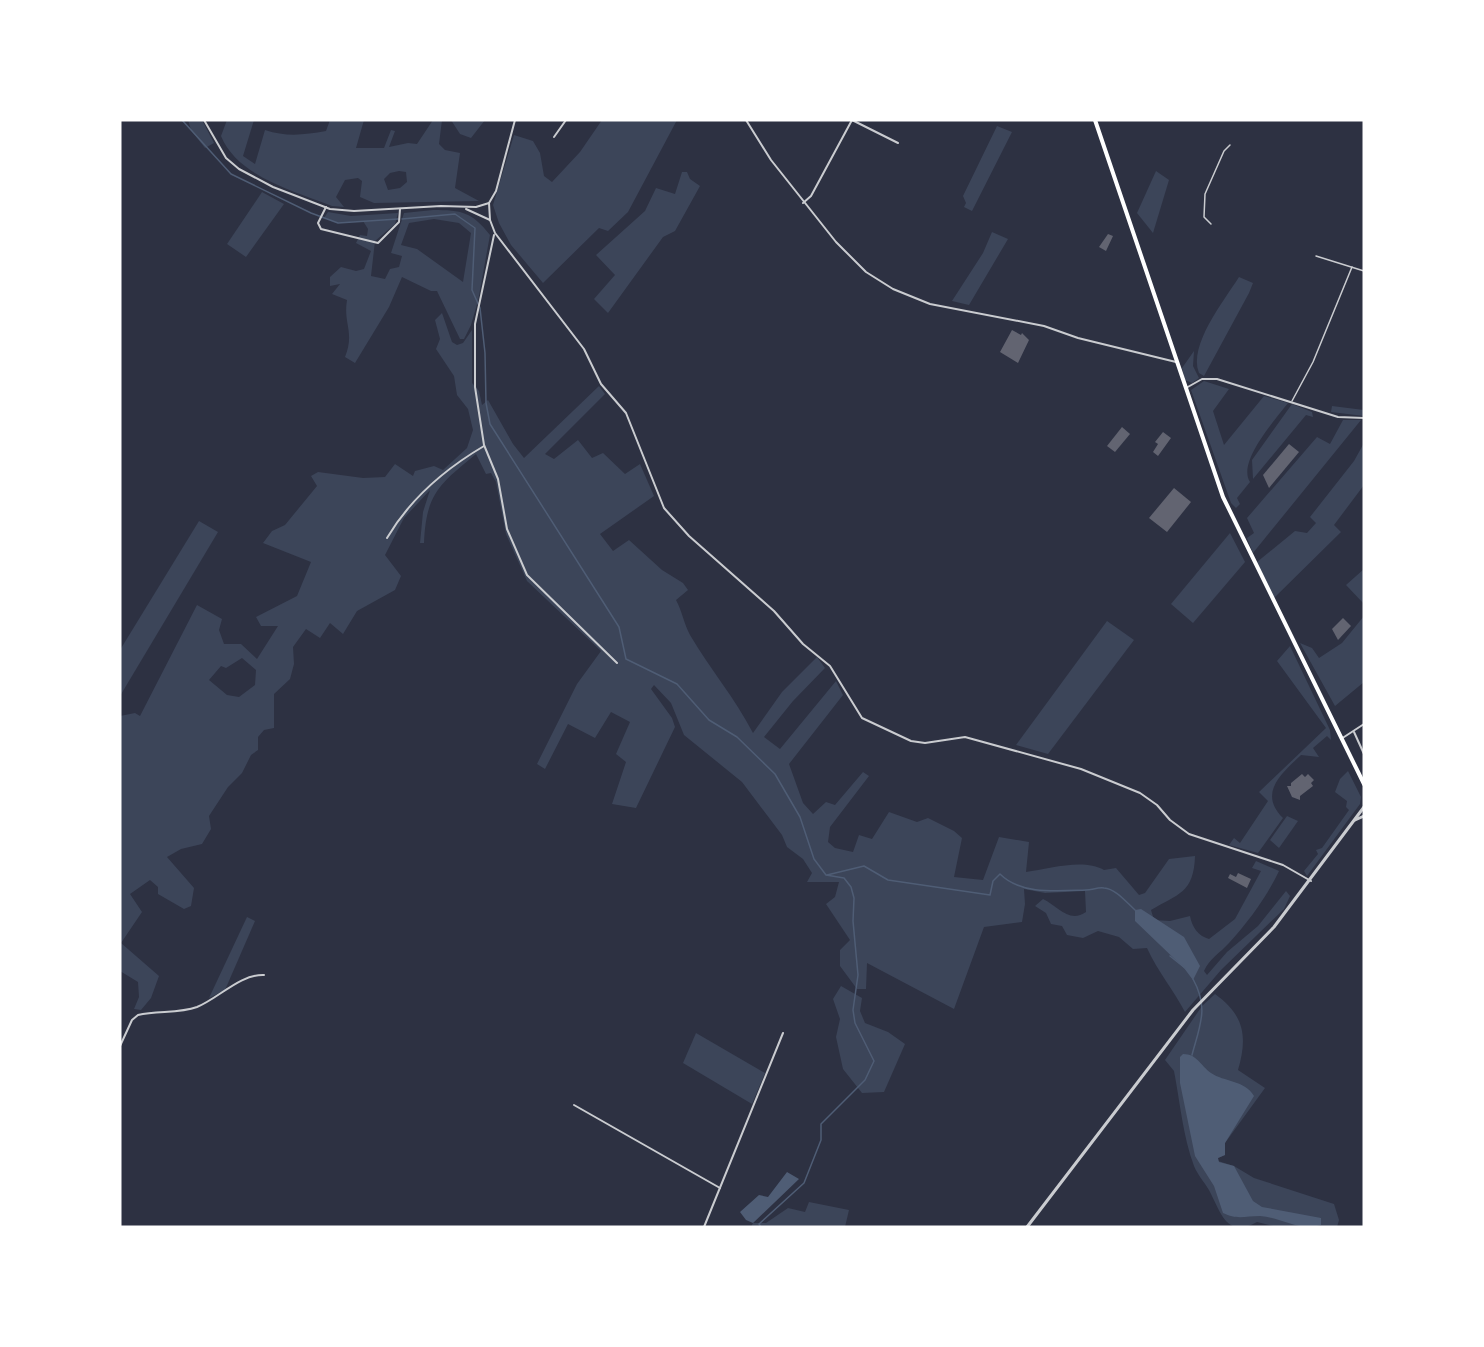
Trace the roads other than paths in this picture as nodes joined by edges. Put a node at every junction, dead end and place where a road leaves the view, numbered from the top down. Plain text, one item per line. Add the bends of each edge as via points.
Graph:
1 (204, 120) edge
2 (515, 120) edge
3 (566, 120) edge
4 (746, 120) edge
5 (852, 120) edge
6 (1095, 120) edge
7 (554, 137) dead end
8 (898, 143) dead end
9 (1230, 145) dead end
10 (489, 203) junction
11 (803, 203) junction
12 (326, 207) junction
13 (463, 207) junction
14 (400, 209) junction
15 (490, 220) junction
16 (1211, 224) dead end
17 (495, 233) junction
18 (1316, 256) dead end
19 (1352, 267) junction
20 (1364, 271) edge
21 (1176, 362) junction
22 (1185, 388) junction
23 (1292, 401) junction
24 (1364, 418) edge
25 (484, 445) junction
26 (387, 538) dead end
27 (617, 663) dead end
28 (1364, 724) edge
29 (1354, 732) junction
30 (1341, 739) junction
31 (1364, 754) edge
32 (1364, 784) edge
33 (1364, 807) edge
34 (1364, 816) edge
35 (1355, 820) junction
36 (1311, 881) junction
37 (264, 975) dead end
38 (783, 1033) dead end
39 (120, 1046) edge
40 (574, 1105) dead end
41 (720, 1188) junction
42 (704, 1227) edge
43 (1027, 1227) edge

1 - 12 street via 226,158 239,169
2 - 10 street via 496,191
3 - 7 street
4 - 11 street via 756,140
5 - 8 street
5 - 11 street via 811,196
6 - 21 main road
9 - 16 lane via 1224,150 1205,194 1204,217
10 - 13 street
10 - 15 street
11 - 21 street via 854,262 909,297 1044,326
12 - 14 street via 347,211
12 - 14 street via 318,223 321,229 378,243 399,222
13 - 14 street
13 - 15 street
15 - 17 street
17 - 25 street via 475,324 475,387
17 - 36 street via 584,349 601,384 626,413 652,483 669,515 830,666 862,718 910,741 925,743 965,737 1081,769 1140,793 1189,834 1283,865
18 - 19 lane
19 - 20 lane
19 - 23 lane via 1313,362
21 - 22 main road
22 - 23 street via 1202,379 1217,379
22 - 30 main road via 1231,516
23 - 24 street via 1338,417
25 - 26 street via 432,483 397,520
25 - 27 street via 498,479 507,529 527,575
28 - 29 street
29 - 30 street
29 - 31 street
30 - 32 main road
33 - 35 street
34 - 35 street
35 - 36 street
36 - 43 street via 1266,937 1193,1010
37 - 39 street via 245,979 200,1006 138,1015
38 - 41 street
40 - 41 street
41 - 42 street

